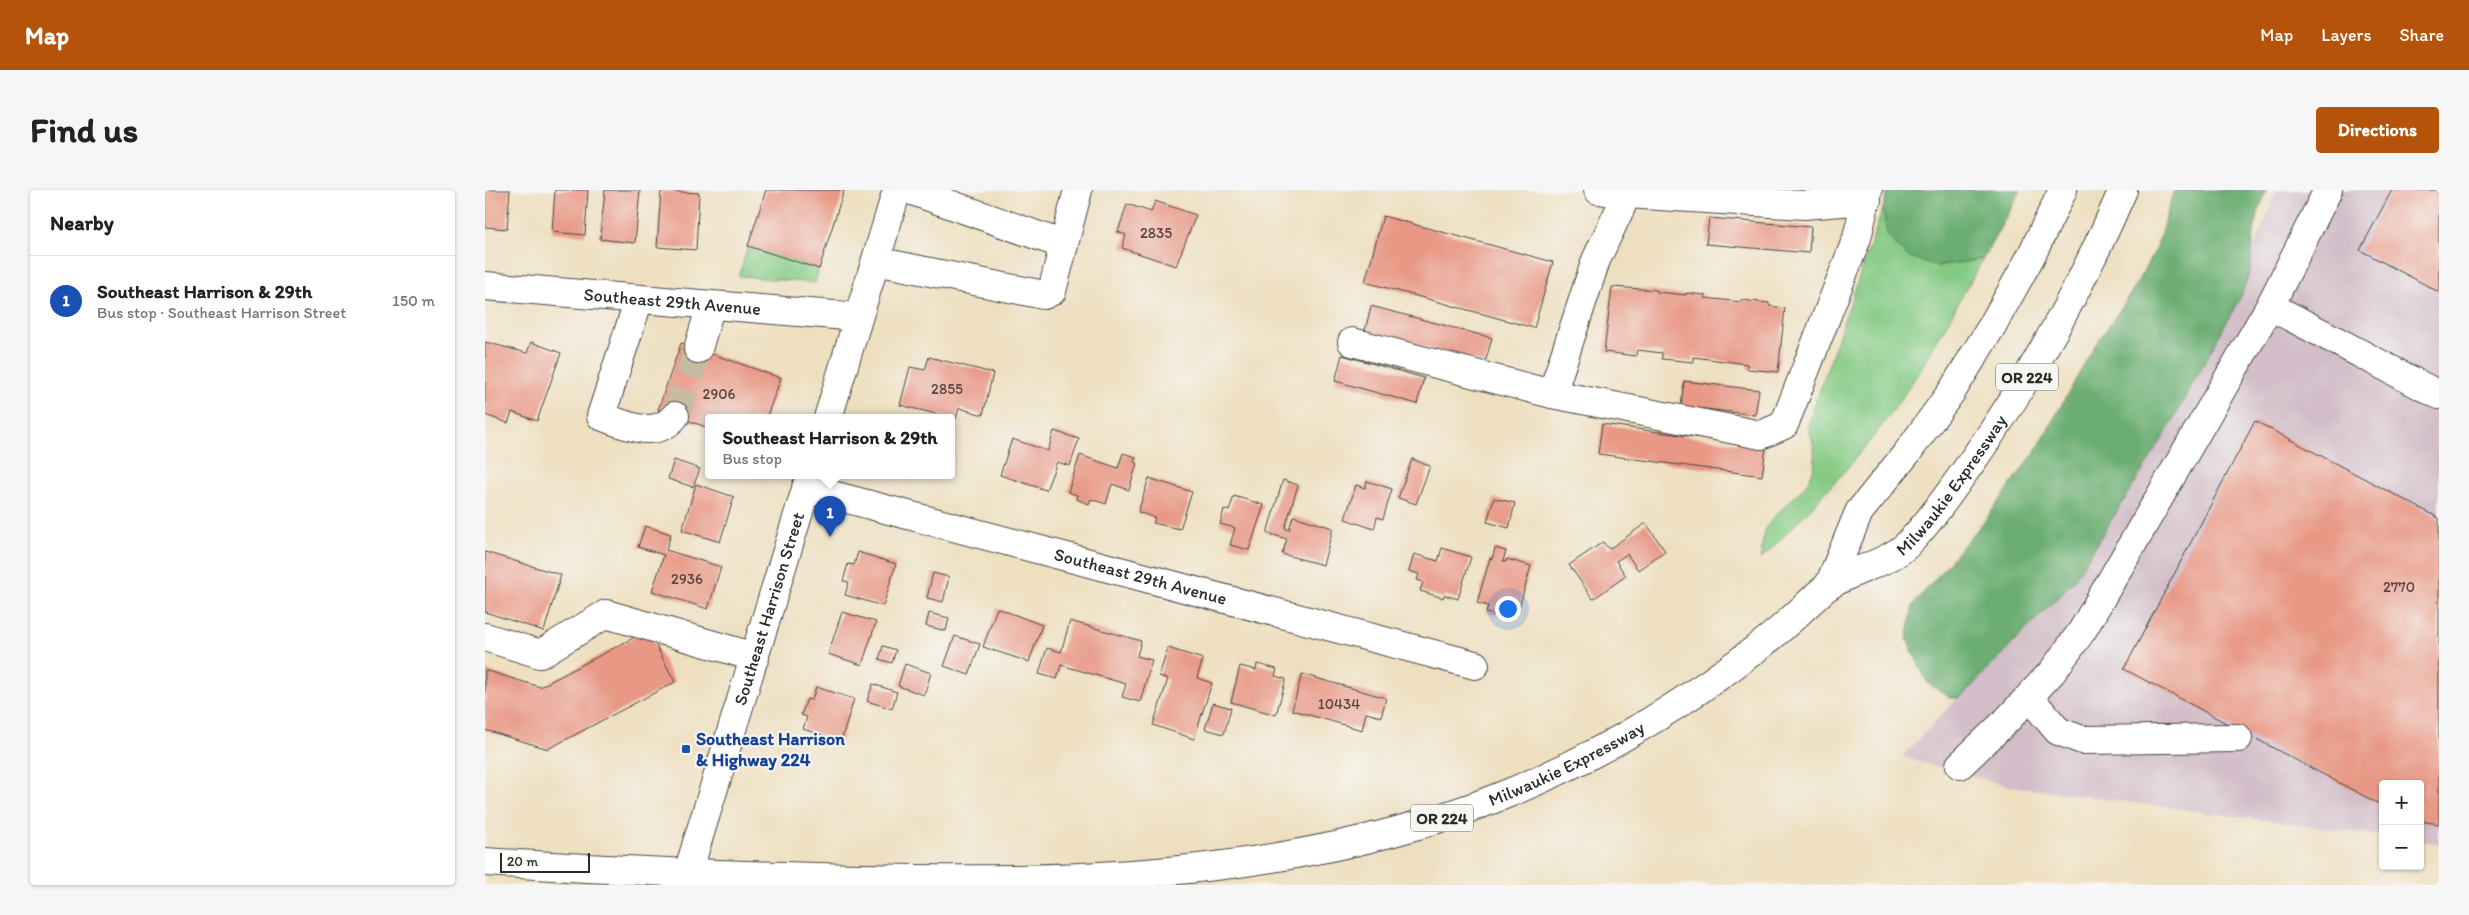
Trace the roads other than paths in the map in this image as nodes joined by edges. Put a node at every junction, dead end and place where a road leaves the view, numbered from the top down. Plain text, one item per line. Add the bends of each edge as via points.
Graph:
1 (897, 190) edge
2 (910, 190) edge
3 (1078, 190) edge
4 (1599, 190) edge
5 (2063, 190) edge
6 (2123, 190) edge
7 (2328, 190) edge
8 (1627, 194) junction
9 (1867, 195) edge
10 (1064, 245) junction
11 (876, 261) junction
12 (485, 286) edge
13 (639, 299) junction
14 (711, 305) junction
15 (2270, 306) junction
16 (858, 317) junction
17 (1352, 342) dead end
18 (698, 349) tunnel mouth
19 (1552, 394) junction
20 (2439, 395) edge
21 (829, 414) edge
22 (675, 416) tunnel mouth
23 (808, 482) edge
24 (1829, 585) junction
25 (485, 637) edge
26 (755, 657) junction
27 (1475, 666) dead end
28 (2029, 697) junction
29 (2238, 738) dead end
30 (1960, 764) dead end
31 (485, 862) edge
32 (686, 879) edge

1 - 11 main road
2 - 10 main road
3 - 10 main road
4 - 8 main road
5 - 24 main road, Milwaukie Expressway / OR 224 via 2030,258 1951,391 1859,512
6 - 24 main road, Milwaukie Expressway / OR 224 via 2038,361 1952,489 1904,548
7 - 15 main road
8 - 9 main road via 1804,205
8 - 19 main road via 1596,260
9 - 19 main road via 1857,238 1784,425 1761,434
10 - 11 main road via 1052,292 1045,295
11 - 16 main road
12 - 13 main road, Southeast 29th Avenue
13 - 14 main road, Southeast 29th Avenue
13 - 22 main road via 601,416 635,429 660,428
14 - 16 main road, Southeast 29th Avenue
14 - 18 main road
15 - 20 main road
15 - 28 main road via 2082,631
16 - 21 main road
17 - 19 main road
23 - 26 main road, Southeast Harrison Street
23 - 27 main road, Southeast 29th Avenue
24 - 32 main road, Milwaukie Expressway / OR 224 via 1771,638 1707,686 1642,728 1509,793 1442,818 1370,838 1228,865 1134,875 947,880
25 - 26 main road via 540,654 606,614
26 - 32 main road, Southeast Harrison Street
28 - 29 main road via 2058,731 2082,740
28 - 30 main road
31 - 32 main road, Milwaukie Expressway / OR 224

